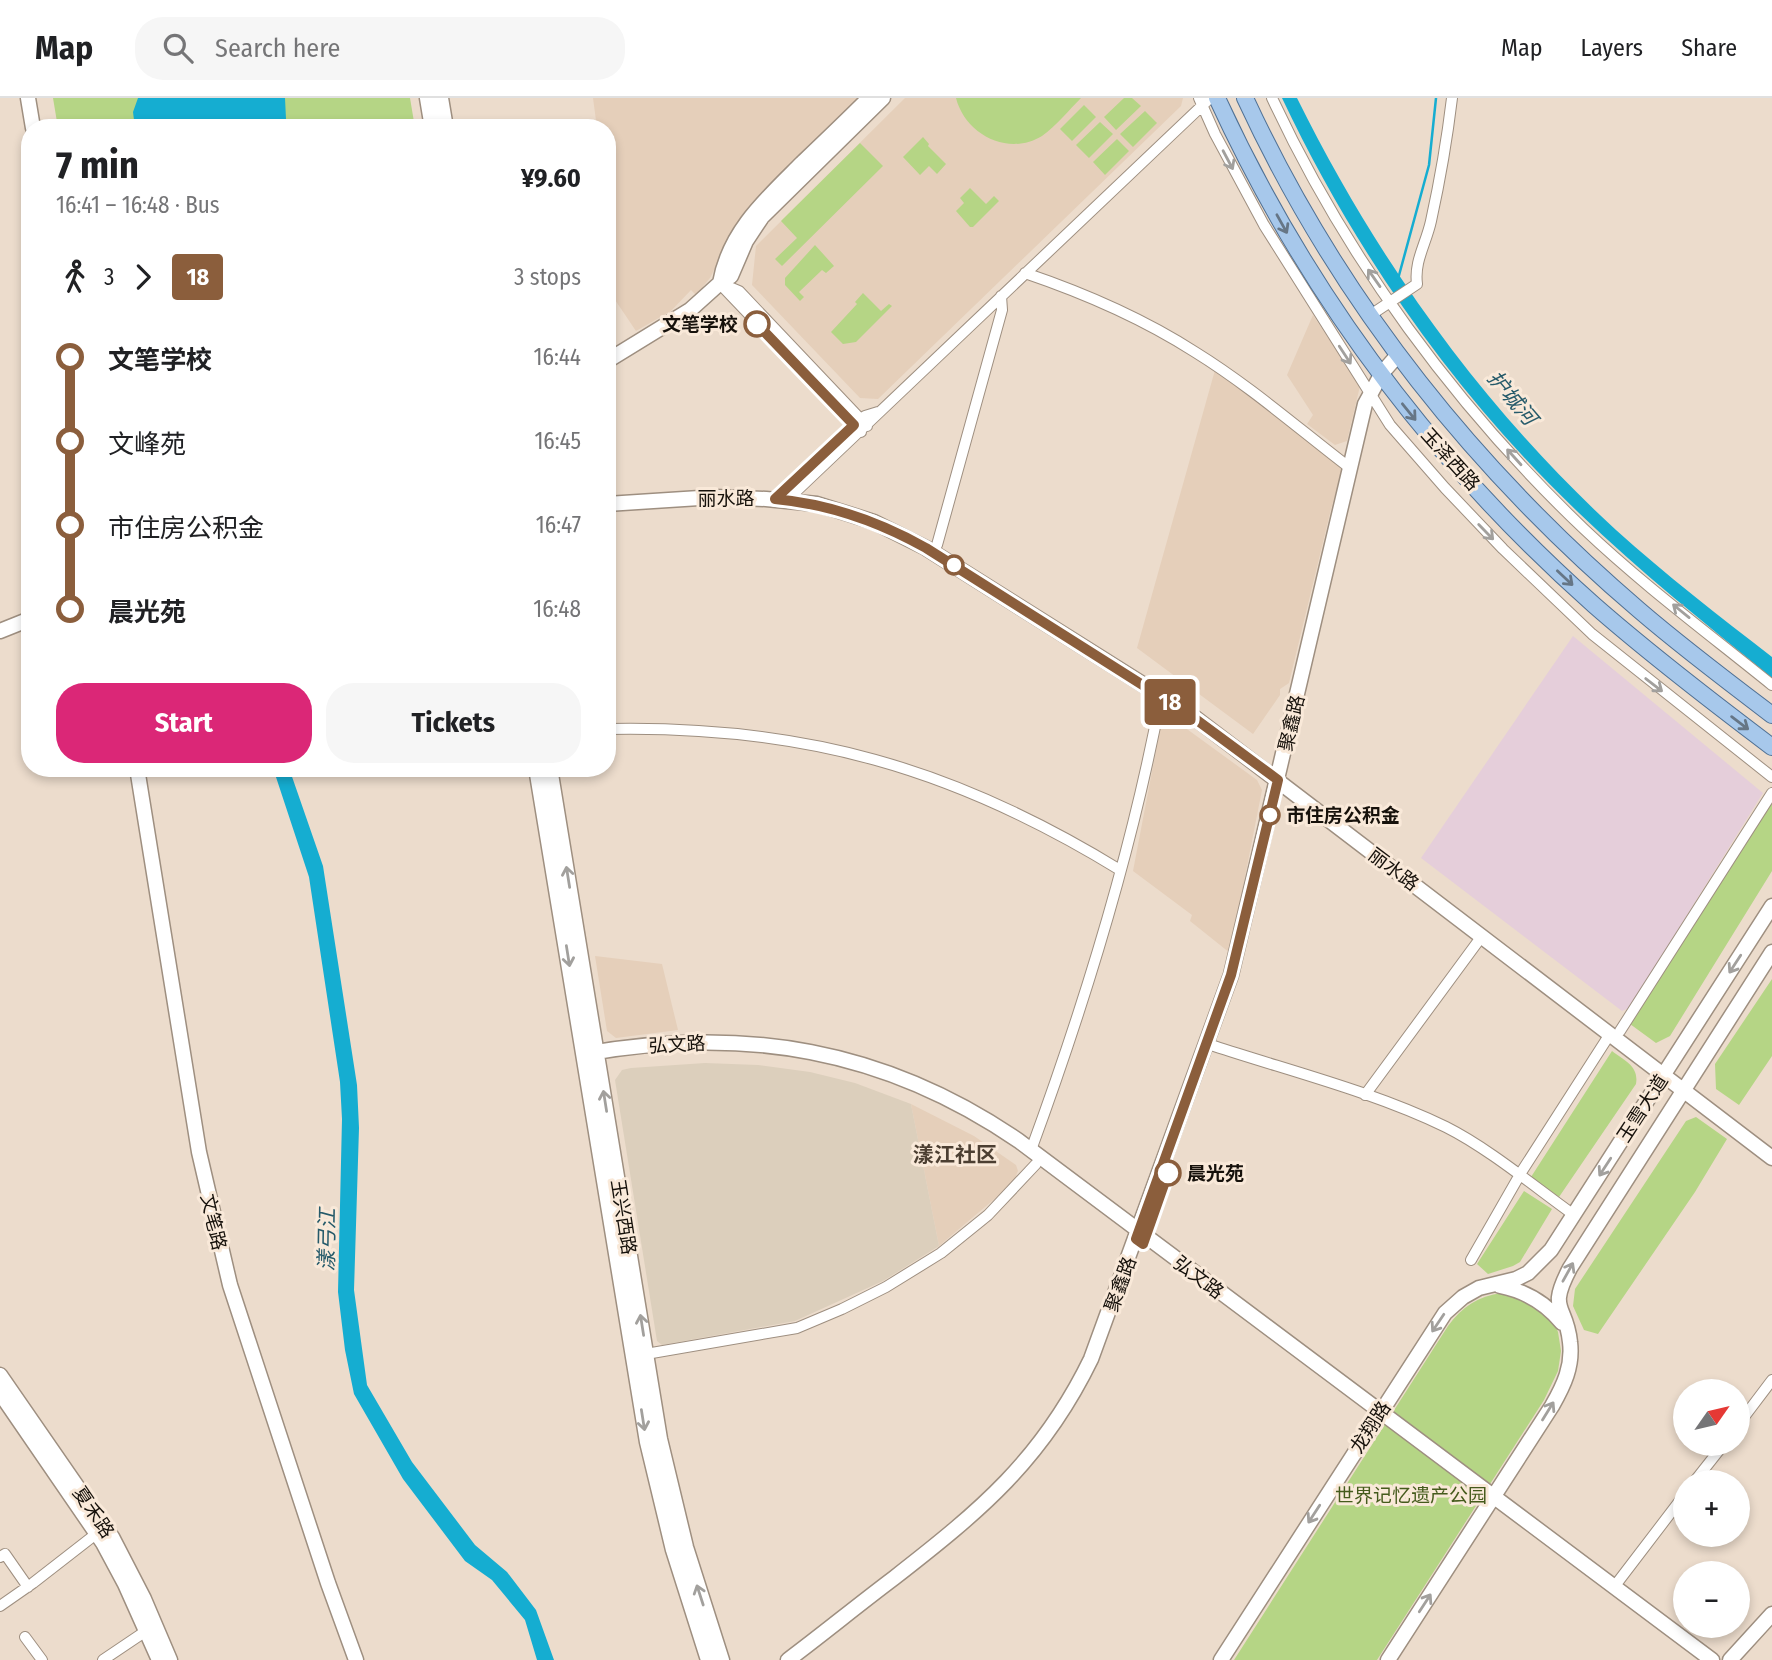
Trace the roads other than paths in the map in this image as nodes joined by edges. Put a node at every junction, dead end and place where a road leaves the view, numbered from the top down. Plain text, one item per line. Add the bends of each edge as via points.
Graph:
1 (28, 98) edge
2 (427, 98) edge
3 (441, 98) edge
4 (869, 98) edge
5 (883, 98) edge
6 (1212, 98) edge
7 (1245, 98) edge
8 (1272, 98) edge
9 (1452, 98) edge
10 (1206, 100) edge
11 (32, 119) edge
12 (430, 119) edge
13 (444, 119) edge
14 (1025, 273) junction
15 (720, 283) junction
16 (1001, 296) junction
17 (1391, 301) junction
18 (1369, 316) junction
19 (616, 355) edge
20 (1400, 359) junction
21 (1383, 378) junction
22 (1373, 397) junction
23 (861, 426) junction
24 (1350, 468) junction
25 (616, 495) edge
26 (785, 496) junction
27 (616, 503) edge
28 (937, 545) junction
29 (21, 623) edge
30 (0, 631) edge
31 (21, 632) edge
32 (0, 640) edge
33 (1772, 685) edge
34 (1161, 696) junction
35 (1772, 715) edge
36 (616, 729) edge
37 (1772, 747) edge
38 (137, 777) edge
39 (538, 777) edge
40 (551, 777) edge
41 (1772, 777) edge
42 (1282, 779) junction
43 (1772, 793) edge
44 (1121, 870) junction
45 (1772, 906) edge
46 (1482, 936) junction
47 (1772, 952) edge
48 (1615, 1032) junction
49 (1214, 1046) junction
50 (591, 1057) junction
51 (1666, 1072) junction
52 (1686, 1087) junction
53 (1365, 1095) junction
54 (1772, 1148) edge
55 (1034, 1157) junction
56 (1772, 1158) edge
57 (1519, 1176) junction
58 (1574, 1215) junction
59 (1141, 1238) junction
60 (1471, 1261) dead end
61 (1492, 1285) junction
62 (1570, 1336) junction
63 (646, 1354) junction
64 (0, 1375) edge
65 (1772, 1380) edge
66 (0, 1393) edge
67 (1750, 1409) edge
68 (1378, 1415) junction
69 (1715, 1456) edge
70 (1703, 1470) edge
71 (1491, 1500) junction
72 (1673, 1510) edge
73 (96, 1534) junction
74 (0, 1557) edge
75 (28, 1587) junction
76 (1614, 1587) junction
77 (0, 1606) edge
78 (1772, 1614) edge
79 (1772, 1626) edge
80 (146, 1631) junction
81 (25, 1637) dead end
82 (42, 1660) edge
83 (103, 1660) edge
84 (159, 1660) edge
85 (170, 1660) edge
86 (356, 1660) edge
87 (708, 1660) edge
88 (722, 1660) edge
89 (788, 1660) edge
90 (801, 1660) edge
91 (1220, 1660) edge
92 (1388, 1660) edge
93 (1699, 1660) edge
94 (1712, 1660) edge
95 (1730, 1660) edge
96 (1741, 1660) edge

1 - 11 main road
2 - 12 main road
3 - 13 main road
4 - 15 main road via 748,218
5 - 15 main road via 762,217 731,276
6 - 10 street
7 - 18 main road, 玉泽西路 via 1307,218
17 -> 8 street via 1328,206
9 - 17 street via 1445,159 1415,268 1417,284
10 - 14 street
10 -> 21 main road, 玉泽西路 via 1248,161 1303,262
10 -> 22 street via 1215,134 1264,225
14 - 16 street
14 - 24 street via 1109,306 1180,342
15 - 19 main road via 690,310
15 - 23 street
16 - 23 street
16 - 28 street via 1002,310
17 - 18 street
33 -> 17 street via 1613,555 1562,507 1472,408
18 - 20 main road, 玉泽西路
20 - 21 main road, 聚鑫路
20 - 35 main road, 玉泽西路 via 1487,464 1579,557 1671,638
21 - 22 main road, 聚鑫路
21 -> 37 main road, 玉泽西路 via 1469,481 1562,575 1655,657
22 - 24 main road, 聚鑫路
22 -> 41 street via 1390,425 1427,467 1538,584 1630,666
22 - 42 main road, 聚鑫路
23 - 26 street
24 - 42 main road, 聚鑫路
25 - 26 main road, 丽水路 via 715,489
26 - 27 main road, 丽水路
26 - 28 main road, 丽水路 via 819,496 865,510
26 - 34 main road, 丽水路 via 836,509 909,538
28 - 42 main road, 丽水路 via 1195,708
29 - 30 main road
31 - 32 main road
34 - 42 main road, 丽水路
34 - 44 street
36 - 44 street via 729,733 864,756 1001,805
38 - 86 main road, 文笔路 via 199,1150 221,1254
39 -> 50 main road, 玉兴西路
50 -> 40 main road, 玉兴西路
42 - 46 main road, 丽水路
42 - 48 main road, 丽水路
42 - 49 main road, 聚鑫路 via 1239,977
42 - 59 main road, 聚鑫路 via 1231,975
43 - 48 street
44 - 55 street
45 -> 51 main road, 玉雪大道
46 - 48 main road, 丽水路
46 - 53 street
47 - 52 main road, 玉雪大道
48 - 51 main road, 丽水路
48 - 57 street
49 - 53 street
49 - 59 main road, 聚鑫路
50 - 55 main road, 弘文路 via 732,1050 836,1065 945,1105
63 -> 50 main road, 玉兴西路
50 -> 87 main road, 玉兴西路 via 647,1442 673,1550
51 - 52 main road, 丽水路
51 -> 58 main road, 玉雪大道
52 - 54 main road, 丽水路
52 - 56 main road, 丽水路
62 -> 52 main road, 玉雪大道 via 1558,1299 1560,1287
53 - 57 street via 1446,1127
55 - 59 main road, 弘文路
55 - 63 street via 988,1215 949,1247 842,1309 797,1328
57 - 58 street
57 - 60 street
58 - 61 main road, 玉雪大道 via 1532,1270
59 - 68 main road, 弘文路
59 - 89 main road, 聚鑫路 via 1087,1367 1032,1452 959,1527
59 - 90 main road, 聚鑫路 via 1110,1335 1090,1380 1031,1466 964,1534
61 - 62 main road via 1538,1300
61 -> 68 main road, 龙翔路 via 1470,1292 1445,1313
71 -> 62 main road via 1562,1388 1570,1366
88 -> 63 main road, 玉兴西路 via 676,1511
64 - 85 main road, 夏禾路 via 112,1537
65 - 67 street
66 - 73 main road, 夏禾路
68 - 71 main road, 弘文路
68 -> 91 main road, 龙翔路
69 - 70 street
71 - 76 main road, 弘文路
92 -> 71 main road
71 - 93 main road, 弘文路
72 - 76 street
73 - 75 street
73 - 80 main road, 夏禾路
74 - 75 street via 5,1554
75 - 77 street
76 - 94 main road, 弘文路
78 - 95 main road
79 - 96 main road
80 - 83 street
80 - 84 main road, 夏禾路
81 - 82 street

